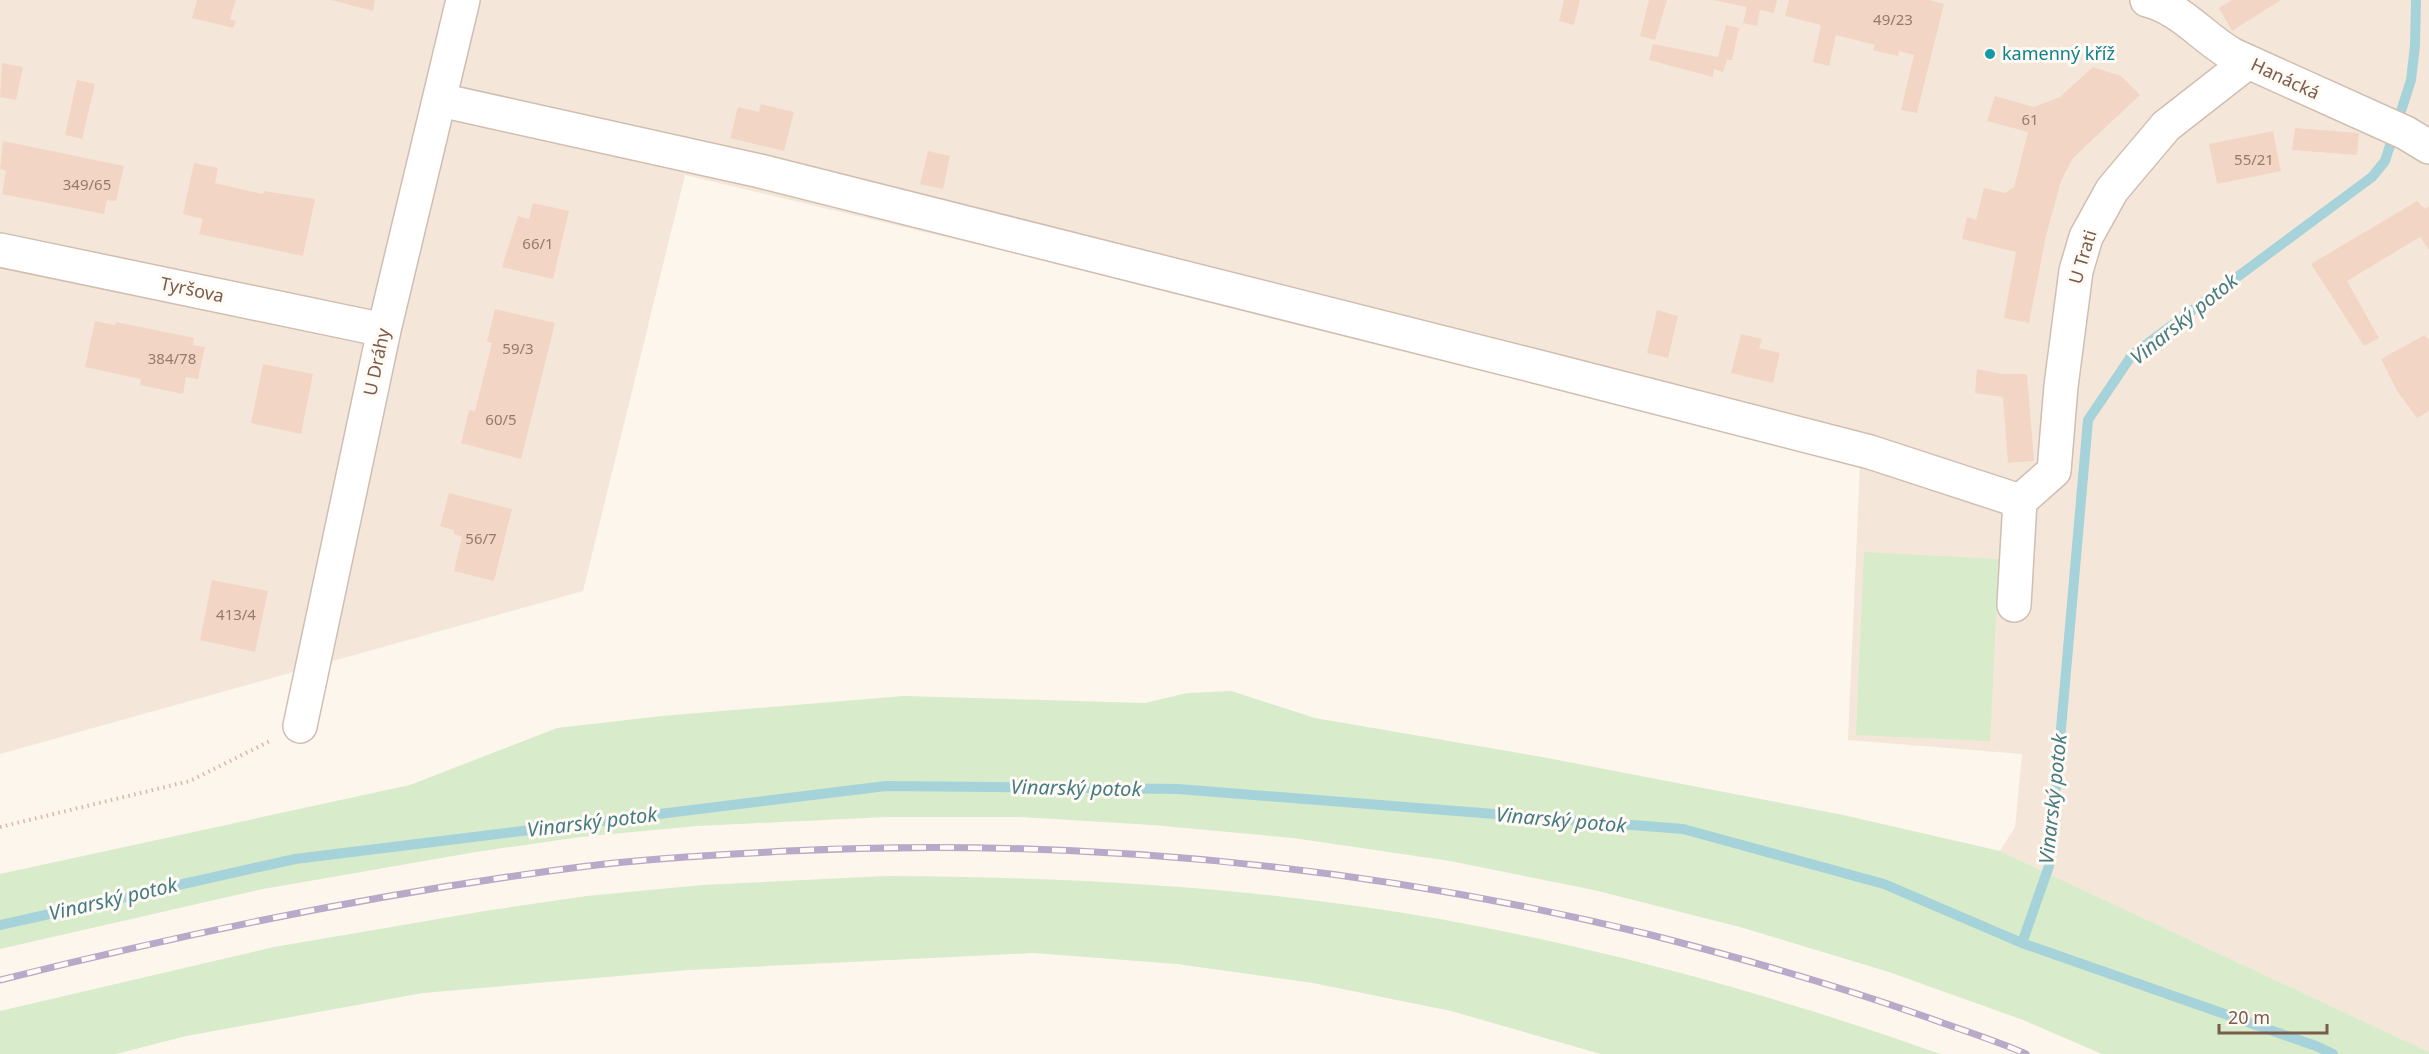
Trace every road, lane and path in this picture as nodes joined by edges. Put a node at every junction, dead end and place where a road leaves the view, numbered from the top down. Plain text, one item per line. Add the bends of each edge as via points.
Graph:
1 (463, 0) edge
2 (2156, 1) edge
3 (2248, 62) junction
4 (440, 100) junction
5 (2406, 134) edge
6 (0, 250) edge
7 (384, 330) junction
8 (2020, 501) junction
9 (2014, 605) dead end
10 (300, 726) joint
11 (0, 827) edge

1 - 4 street, U Dráhy
2 - 3 street, Hanácká
3 - 5 street, Hanácká
3 - 8 street, U Trati via 2166,126 2112,190 2086,237 2076,271 2054,471
4 - 7 street, U Dráhy
4 - 8 street via 760,171 1546,369 1870,452
6 - 7 street, Tyršova
7 - 10 street, U Dráhy
8 - 9 street
10 - 11 path via 190,781

